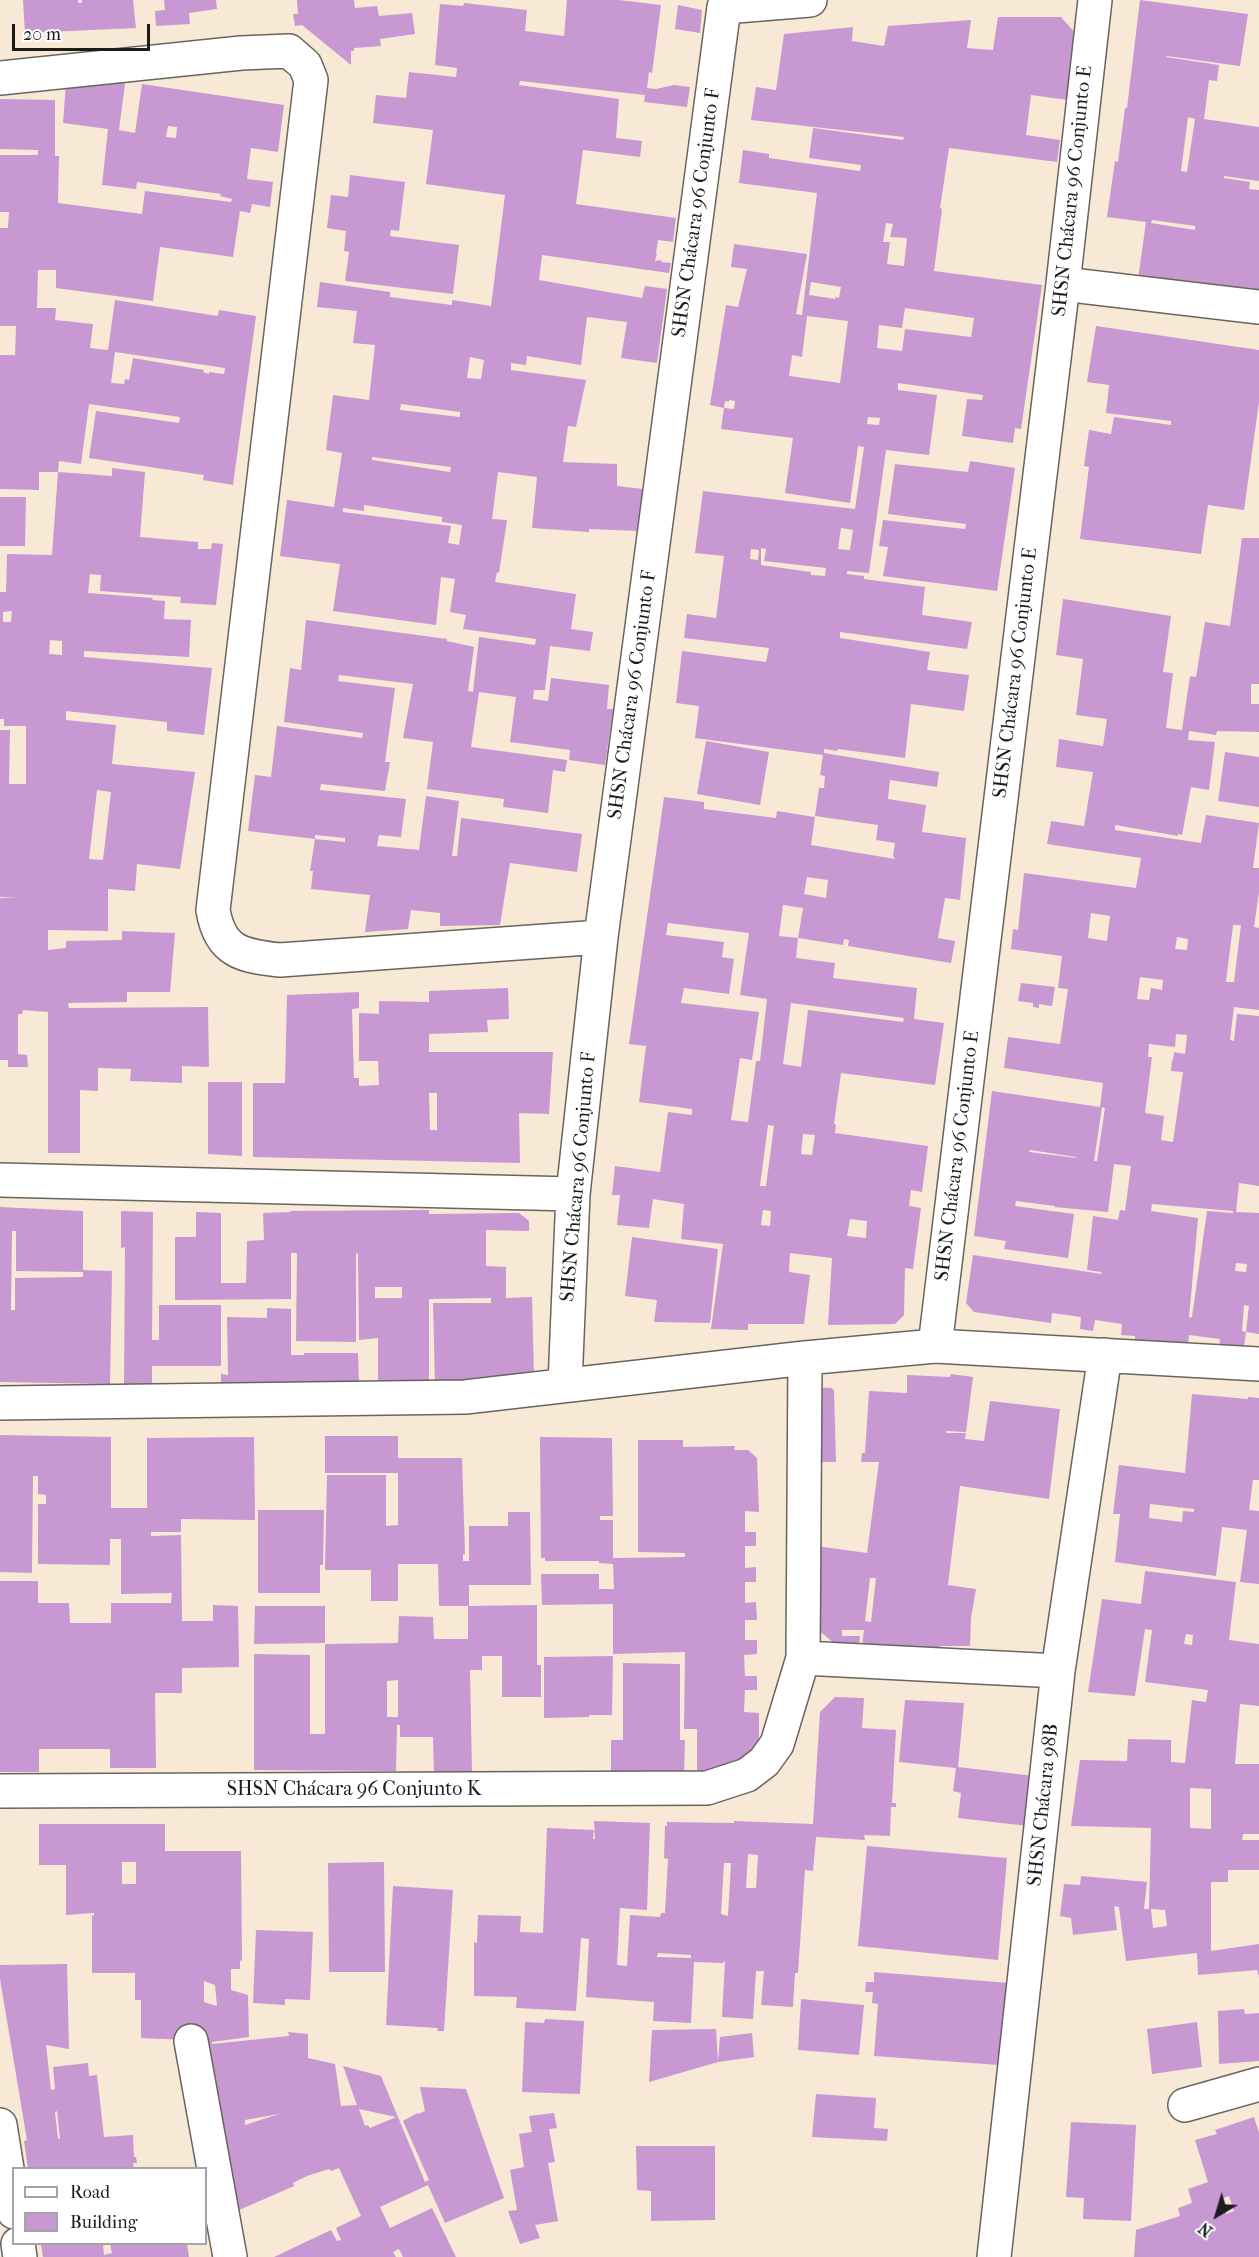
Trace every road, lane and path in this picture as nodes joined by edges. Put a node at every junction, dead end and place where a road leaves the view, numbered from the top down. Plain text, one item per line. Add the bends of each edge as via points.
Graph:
1 (810, 0) edge
2 (1095, 0) edge
3 (0, 78) edge
4 (1063, 284) junction
5 (1259, 307) edge
6 (601, 937) junction
7 (0, 1179) edge
8 (573, 1194) junction
9 (935, 1346) junction
10 (1105, 1355) junction
11 (805, 1358) junction
12 (1259, 1364) edge
13 (565, 1384) junction
14 (0, 1403) edge
15 (804, 1658) junction
16 (1058, 1671) junction
17 (0, 1791) edge
18 (191, 2041) dead end
19 (1259, 2084) edge
20 (1185, 2105) dead end
21 (0, 2125) edge
22 (12, 2200) edge
23 (230, 2257) edge
24 (994, 2257) edge

1 - 6 street, SHSN Chácara 96 Conjunto F via 724,7
2 - 4 street, SHSN Chácara 96 Conjunto E
3 - 6 street via 289,51 305,65 311,80 213,910 222,940 253,957 280,960
4 - 5 street
4 - 9 street, SHSN Chácara 96 Conjunto E
6 - 8 street, SHSN Chácara 96 Conjunto F
7 - 8 street
8 - 13 street, SHSN Chácara 96 Conjunto F
9 - 10 street
9 - 11 street
10 - 12 street
10 - 16 street, SHSN Chácara 98B
11 - 13 street
11 - 15 street, SHSN Chácara 96 Conjunto K
13 - 14 street via 465,1397
15 - 16 street
15 - 17 street, SHSN Chácara 96 Conjunto K via 777,1744 764,1762 747,1775 707,1788
16 - 24 street, SHSN Chácara 98B
18 - 23 street
19 - 20 street
21 - 22 street

